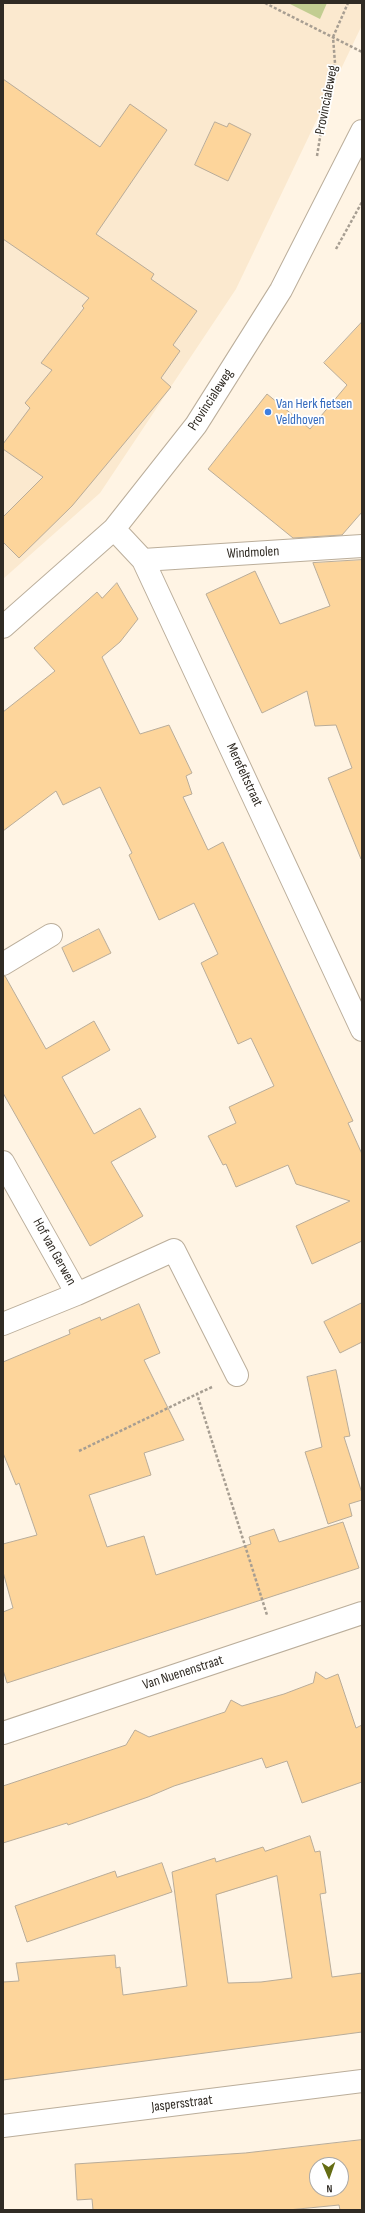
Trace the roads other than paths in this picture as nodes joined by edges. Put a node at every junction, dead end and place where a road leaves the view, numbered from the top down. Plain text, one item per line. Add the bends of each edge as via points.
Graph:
1 (362, 131) edge
2 (114, 529) junction
3 (362, 546) edge
4 (143, 560) junction
5 (3, 627) edge
6 (51, 935) dead end
7 (3, 964) edge
8 (362, 1030) edge
9 (3, 1162) edge
10 (77, 1294) junction
11 (3, 1324) edge
12 (237, 1375) road end
13 (362, 1614) edge
14 (3, 1733) edge
15 (362, 2081) edge
16 (3, 2126) edge

1 - 2 street, Provincialeweg via 310,236 276,297 196,425
2 - 4 street, Merefeltstraat
2 - 5 street, Provincialeweg
3 - 4 street, Windmolen
4 - 8 street, Merefeltstraat
6 - 7 street
9 - 10 street, Hof van Gerwen
10 - 11 street, Hof van Gerwen
10 - 12 street via 174,1250
13 - 14 street, Van Nuenenstraat
15 - 16 street, Jaspersstraat

